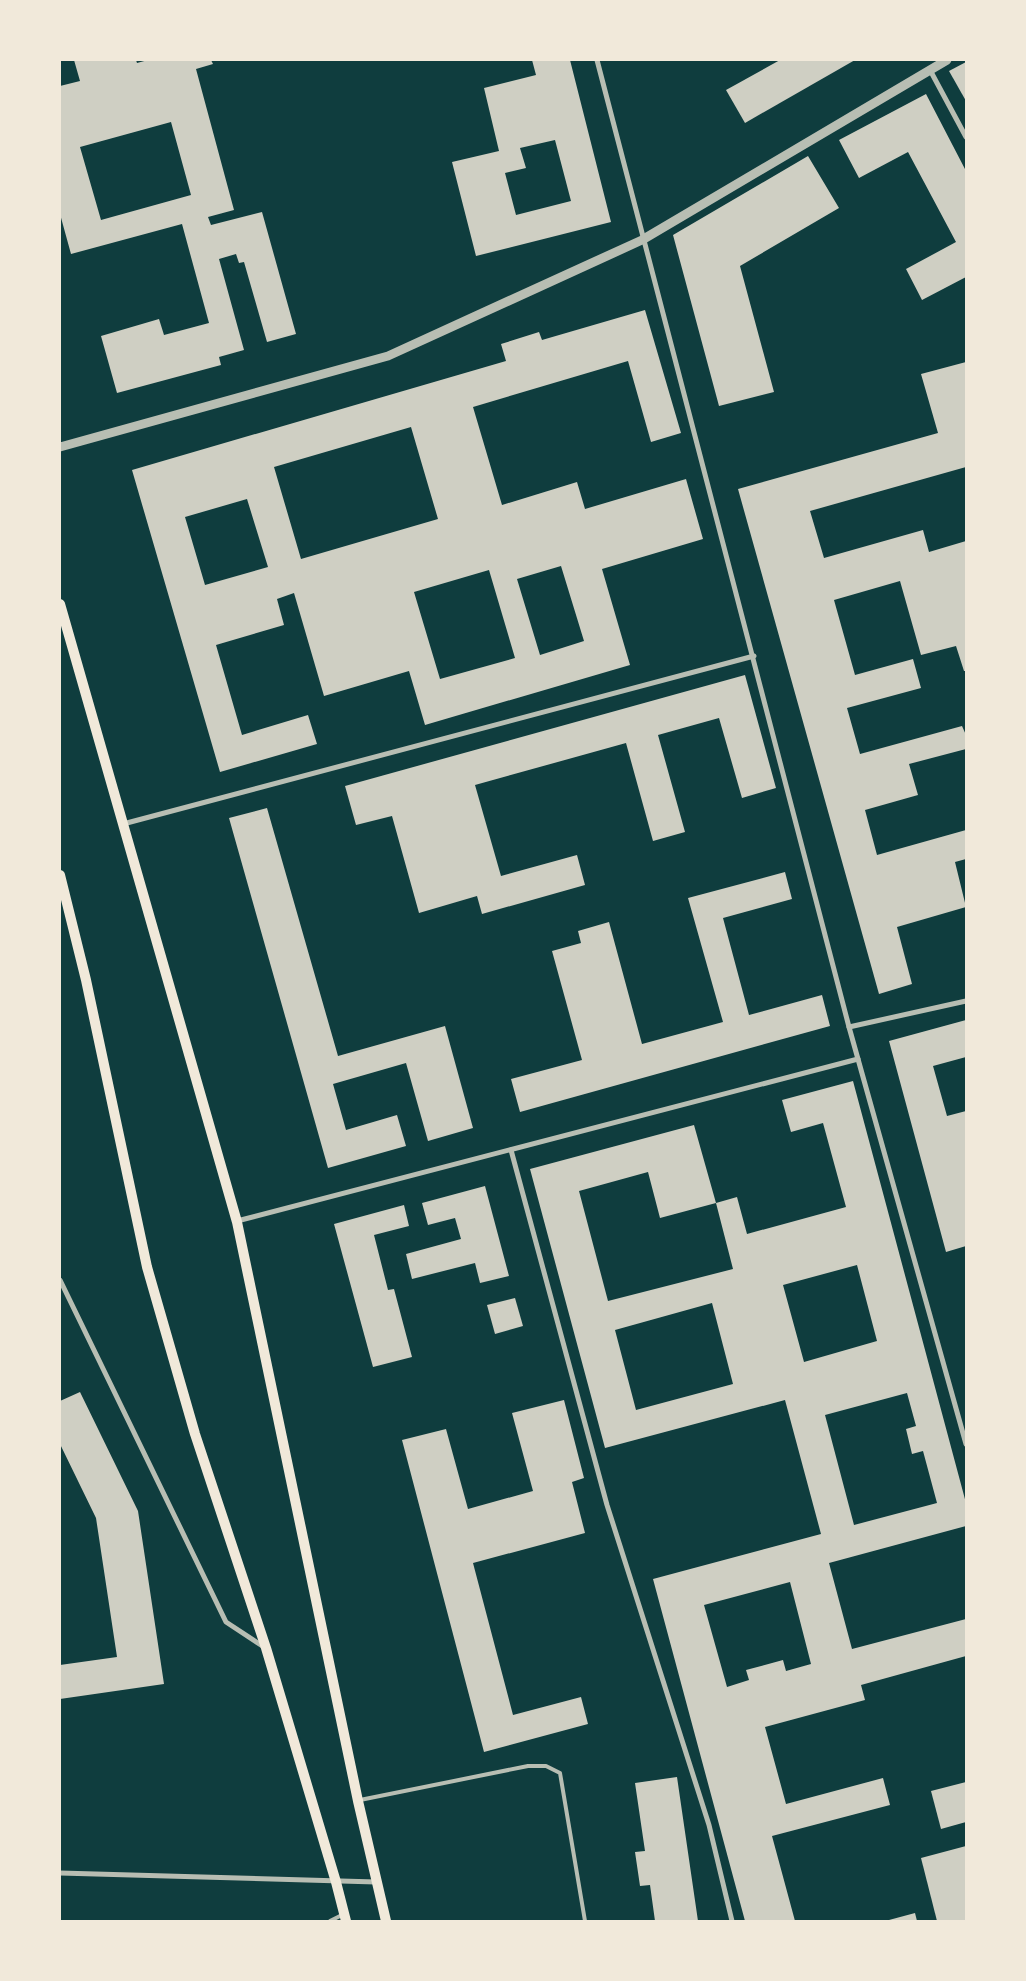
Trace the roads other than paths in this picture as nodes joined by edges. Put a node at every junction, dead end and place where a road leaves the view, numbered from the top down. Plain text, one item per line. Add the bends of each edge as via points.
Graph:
1 (596, 60) edge
2 (947, 60) edge
3 (929, 70) junction
4 (966, 137) edge
5 (642, 240) junction
6 (60, 447) edge
7 (60, 604) edge
8 (754, 656) junction
9 (123, 824) junction
10 (60, 875) edge
11 (966, 1001) edge
12 (849, 1026) junction
13 (858, 1059) junction
14 (511, 1150) junction
15 (237, 1222) junction
16 (60, 1280) edge
17 (966, 1444) edge
18 (266, 1648) junction
19 (358, 1801) junction
20 (60, 1873) edge
21 (336, 1882) junction
22 (376, 1882) junction
23 (345, 1918) edge
24 (330, 1921) edge
25 (386, 1921) edge
26 (585, 1921) edge
27 (732, 1921) edge

1 - 5 street
2 - 3 street
3 - 4 street
3 - 5 street
5 - 6 street via 388,356
5 - 8 street
7 - 9 main road
8 - 9 street
8 - 12 street
9 - 15 main road
10 - 18 main road via 86,980 147,1267 196,1434
11 - 12 street
12 - 13 street
13 - 14 street
13 - 17 street
14 - 15 street
14 - 27 street via 607,1505 709,1825
15 - 19 main road
16 - 18 street via 226,1622
18 - 21 main road
19 - 22 main road
19 - 26 lane via 528,1766 546,1766 560,1773
20 - 21 street
21 - 22 street
21 - 23 main road
22 - 25 main road
23 - 24 lane

